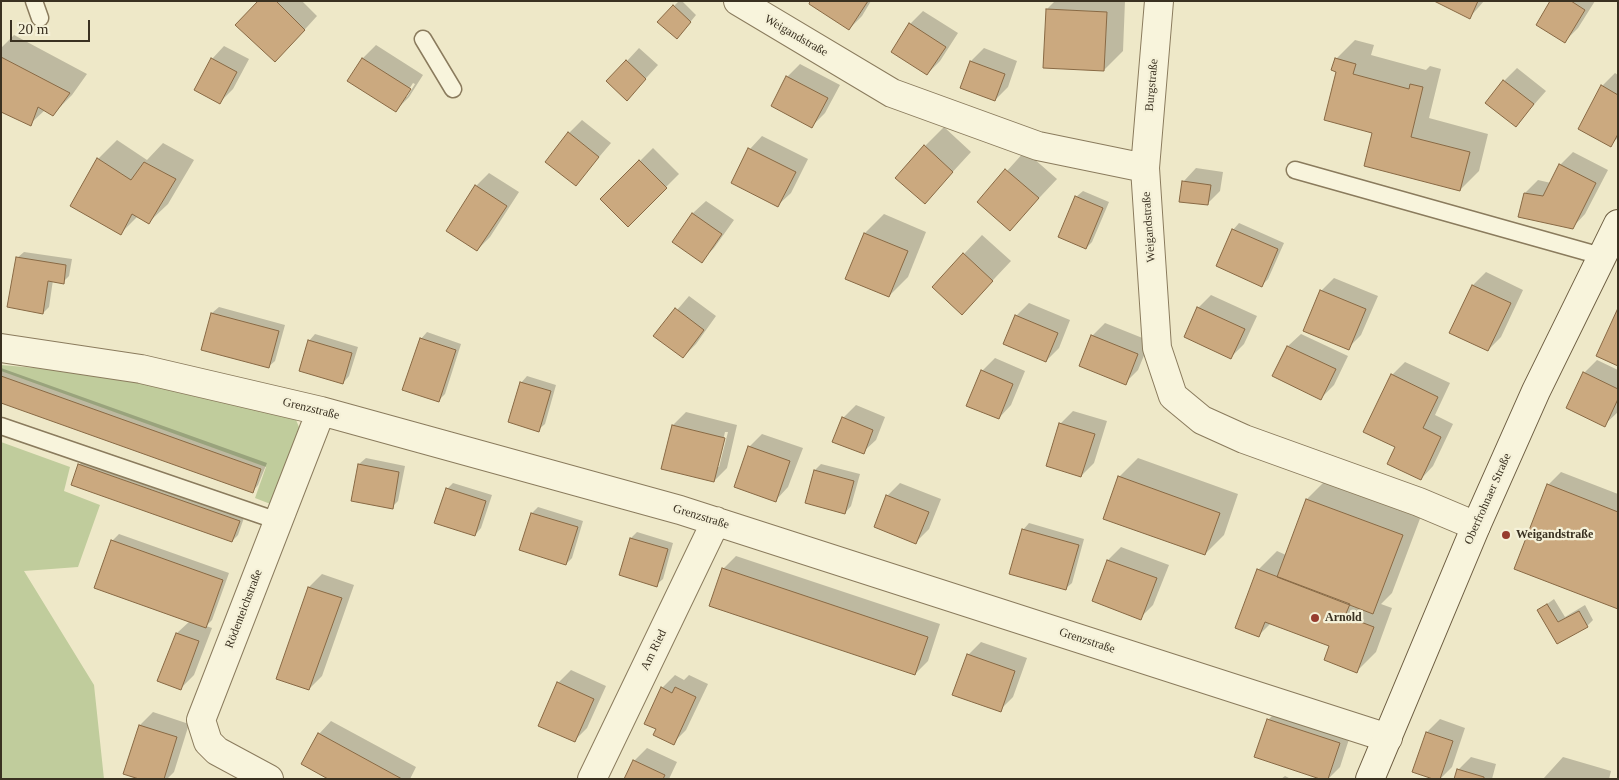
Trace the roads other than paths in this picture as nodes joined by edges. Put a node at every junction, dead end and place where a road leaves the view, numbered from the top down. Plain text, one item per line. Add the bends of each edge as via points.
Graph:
1 (34, 1) edge
2 (738, 1) edge
3 (1159, 1) edge
4 (40, 18) dead end
5 (423, 39) dead end
6 (453, 89) dead end
7 (1145, 168) junction
8 (1295, 170) dead end
9 (1618, 224) edge
10 (1601, 256) junction
11 (1, 348) edge
12 (321, 411) junction
13 (1, 426) edge
14 (278, 521) junction
15 (716, 521) junction
16 (1476, 526) junction
17 (1388, 738) junction
18 (269, 779) edge
19 (592, 779) edge
20 (1370, 779) edge

1 - 4 lane
2 - 7 street, Weigandstraße via 892,93 1038,146
3 - 7 street, Burgstraße
5 - 6 lane
7 - 16 street, Weigandstraße via 1157,348 1173,396 1202,420 1244,439
8 - 10 lane
9 - 10 street, Oberfrohnaer Straße
10 - 16 street, Oberfrohnaer Straße
11 - 12 street, Grenzstraße via 141,369
12 - 14 street, Rödenteichstraße
12 - 15 street, Grenzstraße
13 - 14 lane
14 - 18 street, Rödenteichstraße via 201,720 208,742 216,751
15 - 17 street, Grenzstraße
15 - 19 street, Am Ried
16 - 17 street, Oberfrohnaer Straße
17 - 20 street, Oberfrohnaer Straße

